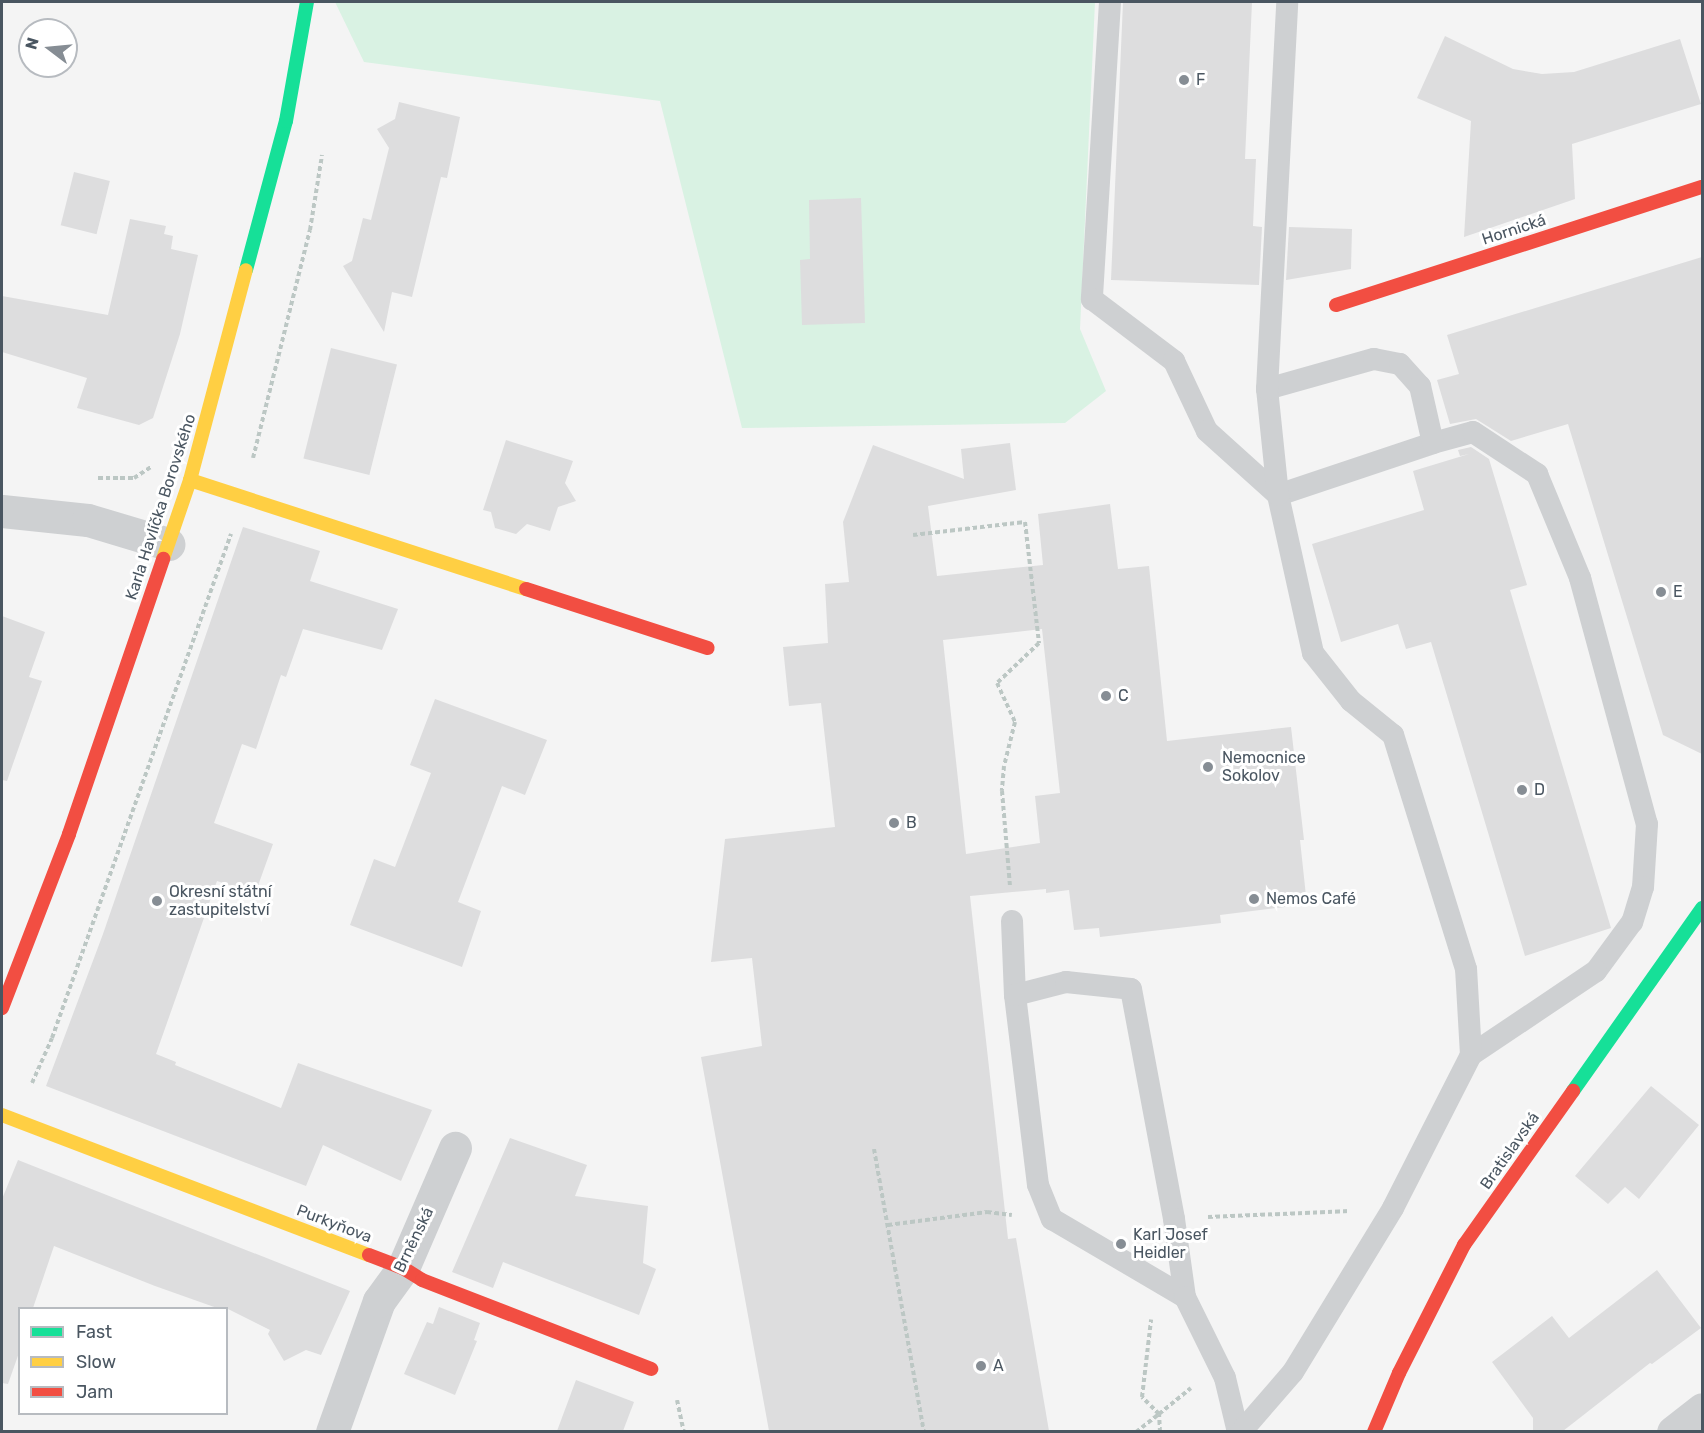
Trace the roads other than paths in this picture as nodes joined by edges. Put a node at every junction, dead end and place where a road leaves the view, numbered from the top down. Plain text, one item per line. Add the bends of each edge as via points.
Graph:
1 (307, 2) edge
2 (1110, 2) edge
3 (1287, 2) edge
4 (1702, 187) edge
5 (1336, 305) dead end
6 (1267, 389) junction
7 (1433, 443) junction
8 (190, 480) junction
9 (1278, 495) junction
10 (2, 512) edge
11 (168, 543) junction
12 (708, 648) dead end
13 (1702, 908) edge
14 (1012, 921) road end
15 (1015, 994) junction
16 (2, 1008) edge
17 (1471, 1055) junction
18 (2, 1114) edge
19 (455, 1148) dead end
20 (403, 1268) junction
21 (1185, 1298) junction
22 (651, 1369) dead end
23 (1702, 1408) edge
24 (332, 1431) edge
25 (1240, 1431) edge
26 (1374, 1431) edge
27 (1673, 1431) edge

1 - 8 street, Karla Havlíčka Borovského via 286,121
2 - 9 lane via 1092,299 1174,361 1207,431
3 - 6 lane
4 - 5 street, Hornická
6 - 7 lane via 1374,359 1400,364 1420,386
6 - 9 lane
7 - 9 lane
7 - 17 lane via 1473,432 1537,474 1580,578 1647,824 1643,887 1632,922 1596,971
8 - 11 street, Karla Havlíčka Borovského
8 - 12 street
9 - 17 lane via 1313,653 1351,702 1393,735 1466,969
10 - 11 street via 88,520
11 - 16 street, Karla Havlíčka Borovského via 69,834
13 - 26 street, Bratislavská via 1464,1245
14 - 15 lane
15 - 21 lane via 1038,1185 1052,1219
15 - 21 lane via 1066,982 1131,989
17 - 25 lane via 1388,1217 1293,1372
18 - 20 street, Purkyňova
19 - 20 street, Brněnská
20 - 22 street, Purkyňova via 422,1280
20 - 24 street, Brněnská via 379,1301
21 - 25 lane via 1224,1378
23 - 27 street

